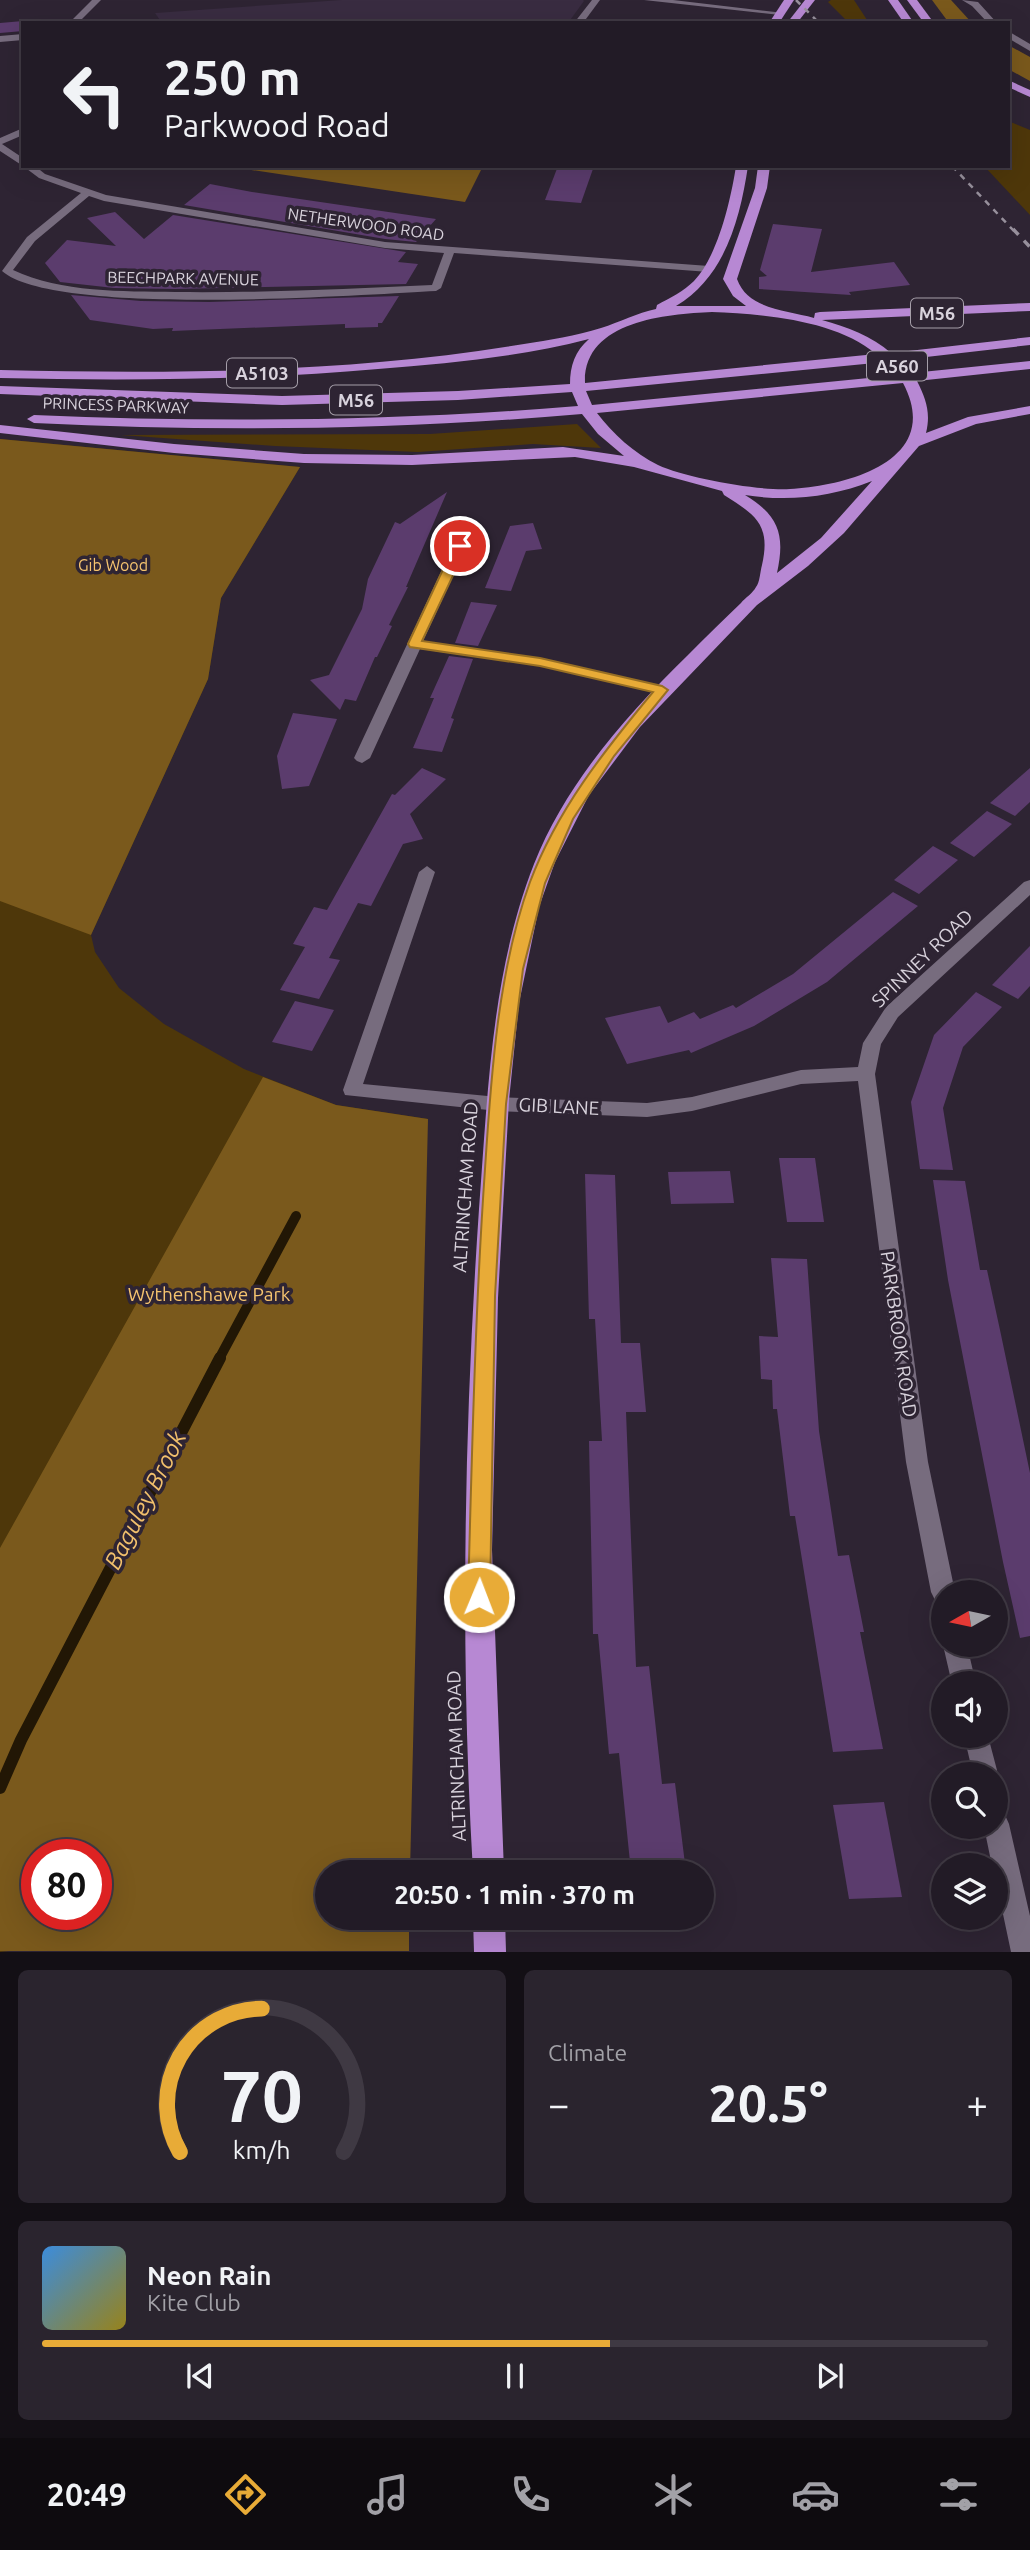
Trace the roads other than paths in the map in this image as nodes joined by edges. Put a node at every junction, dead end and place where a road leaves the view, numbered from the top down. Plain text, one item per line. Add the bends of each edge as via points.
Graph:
1 (97, 0) edge
2 (596, 0) edge
3 (648, 0) edge
4 (810, 0) edge
5 (893, 0) edge
6 (912, 0) edge
7 (972, 1) edge
8 (781, 11) edge
9 (75, 21) edge
10 (580, 21) edge
11 (793, 21) edge
12 (908, 21) edge
13 (928, 21) edge
14 (991, 21) edge
15 (1010, 35) edge
16 (21, 37) edge
17 (0, 39) edge
18 (1030, 48) edge
19 (1010, 84) edge
20 (1030, 94) edge
21 (1010, 97) edge
22 (1030, 107) edge
23 (21, 132) edge
24 (0, 144) edge
25 (21, 161) edge
26 (31, 168) edge
27 (742, 168) edge
28 (764, 168) edge
29 (87, 193) junction
30 (450, 251) junction
31 (709, 269) junction
32 (1030, 307) edge
33 (654, 313) junction
34 (771, 313) junction
35 (793, 316) junction
36 (611, 330) junction
37 (1030, 341) edge
38 (1030, 365) edge
39 (0, 374) edge
40 (0, 390) edge
41 (1030, 410) edge
42 (0, 417) edge
43 (0, 429) edge
44 (914, 443) junction
45 (891, 466) junction
46 (652, 467) junction
47 (724, 489) junction
48 (460, 546) dead end
49 (764, 590) junction
50 (414, 644) junction
51 (662, 690) junction
52 (362, 758) dead end
53 (427, 872) dead end
54 (1030, 886) edge
55 (866, 1074) junction
56 (498, 1104) junction
57 (941, 1580) edge
58 (999, 1839) edge
59 (488, 1860) edge
60 (489, 1930) edge
61 (490, 1951) edge
62 (1025, 1951) edge

1 - 9 street
2 - 10 street
3 - 8 street
4 - 11 highway
5 - 12 highway
6 - 13 highway
7 - 14 street
15 - 18 street
16 - 17 street
19 - 20 highway
21 - 22 highway
23 - 24 street
24 - 25 street
26 - 29 street, NETHERWOOD ROAD
27 - 31 highway, A560 via 732,211
28 - 34 highway, A560 via 730,279 741,296
29 - 30 street, NETHERWOOD ROAD via 371,243
29 - 30 street, BEECHPARK AVENUE via 12,259 7,271 13,278 87,291 220,297 436,288
30 - 31 street, NETHERWOOD ROAD
31 - 33 highway, A560 via 698,284
32 - 35 highway, M56
33 - 34 highway, A560 via 703,307
33 - 36 highway, A560
34 - 35 highway, A560
35 - 44 highway, A560 via 844,331 897,366 920,402 921,423
36 - 39 highway, A5103 via 544,347 346,368 228,374
36 - 46 highway, A560 via 586,352 576,372 576,389 598,427
37 - 40 highway, PRINCESS PARKWAY / M56 via 611,385 374,400
38 - 42 highway, PRINCESS PARKWAY / M56 via 620,408 433,421 113,425
41 - 44 highway via 973,420
43 - 46 highway via 345,460 558,451
44 - 45 highway, A560
45 - 47 highway, A560 via 862,480 820,491 786,494
45 - 49 highway, ALTRINCHAM ROAD / A560 via 833,533
46 - 47 highway, A560
47 - 49 highway, A560 via 764,518 774,533 774,554
48 - 50 street
49 - 51 highway, ALTRINCHAM ROAD / A560
50 - 51 street via 540,662
50 - 52 street
51 - 56 highway, ALTRINCHAM ROAD / A560 via 609,753 566,819 537,883 515,969
53 - 56 street, GIB LANE via 352,1090
54 - 55 street, SPINNEY ROAD via 892,1012 872,1043
55 - 56 street, GIB LANE via 801,1077 692,1104 647,1110
55 - 57 street, PARKBROOK ROAD via 917,1462
56 - 59 highway, ALTRINCHAM ROAD / A560 via 485,1296 479,1597
58 - 62 street
60 - 61 highway

